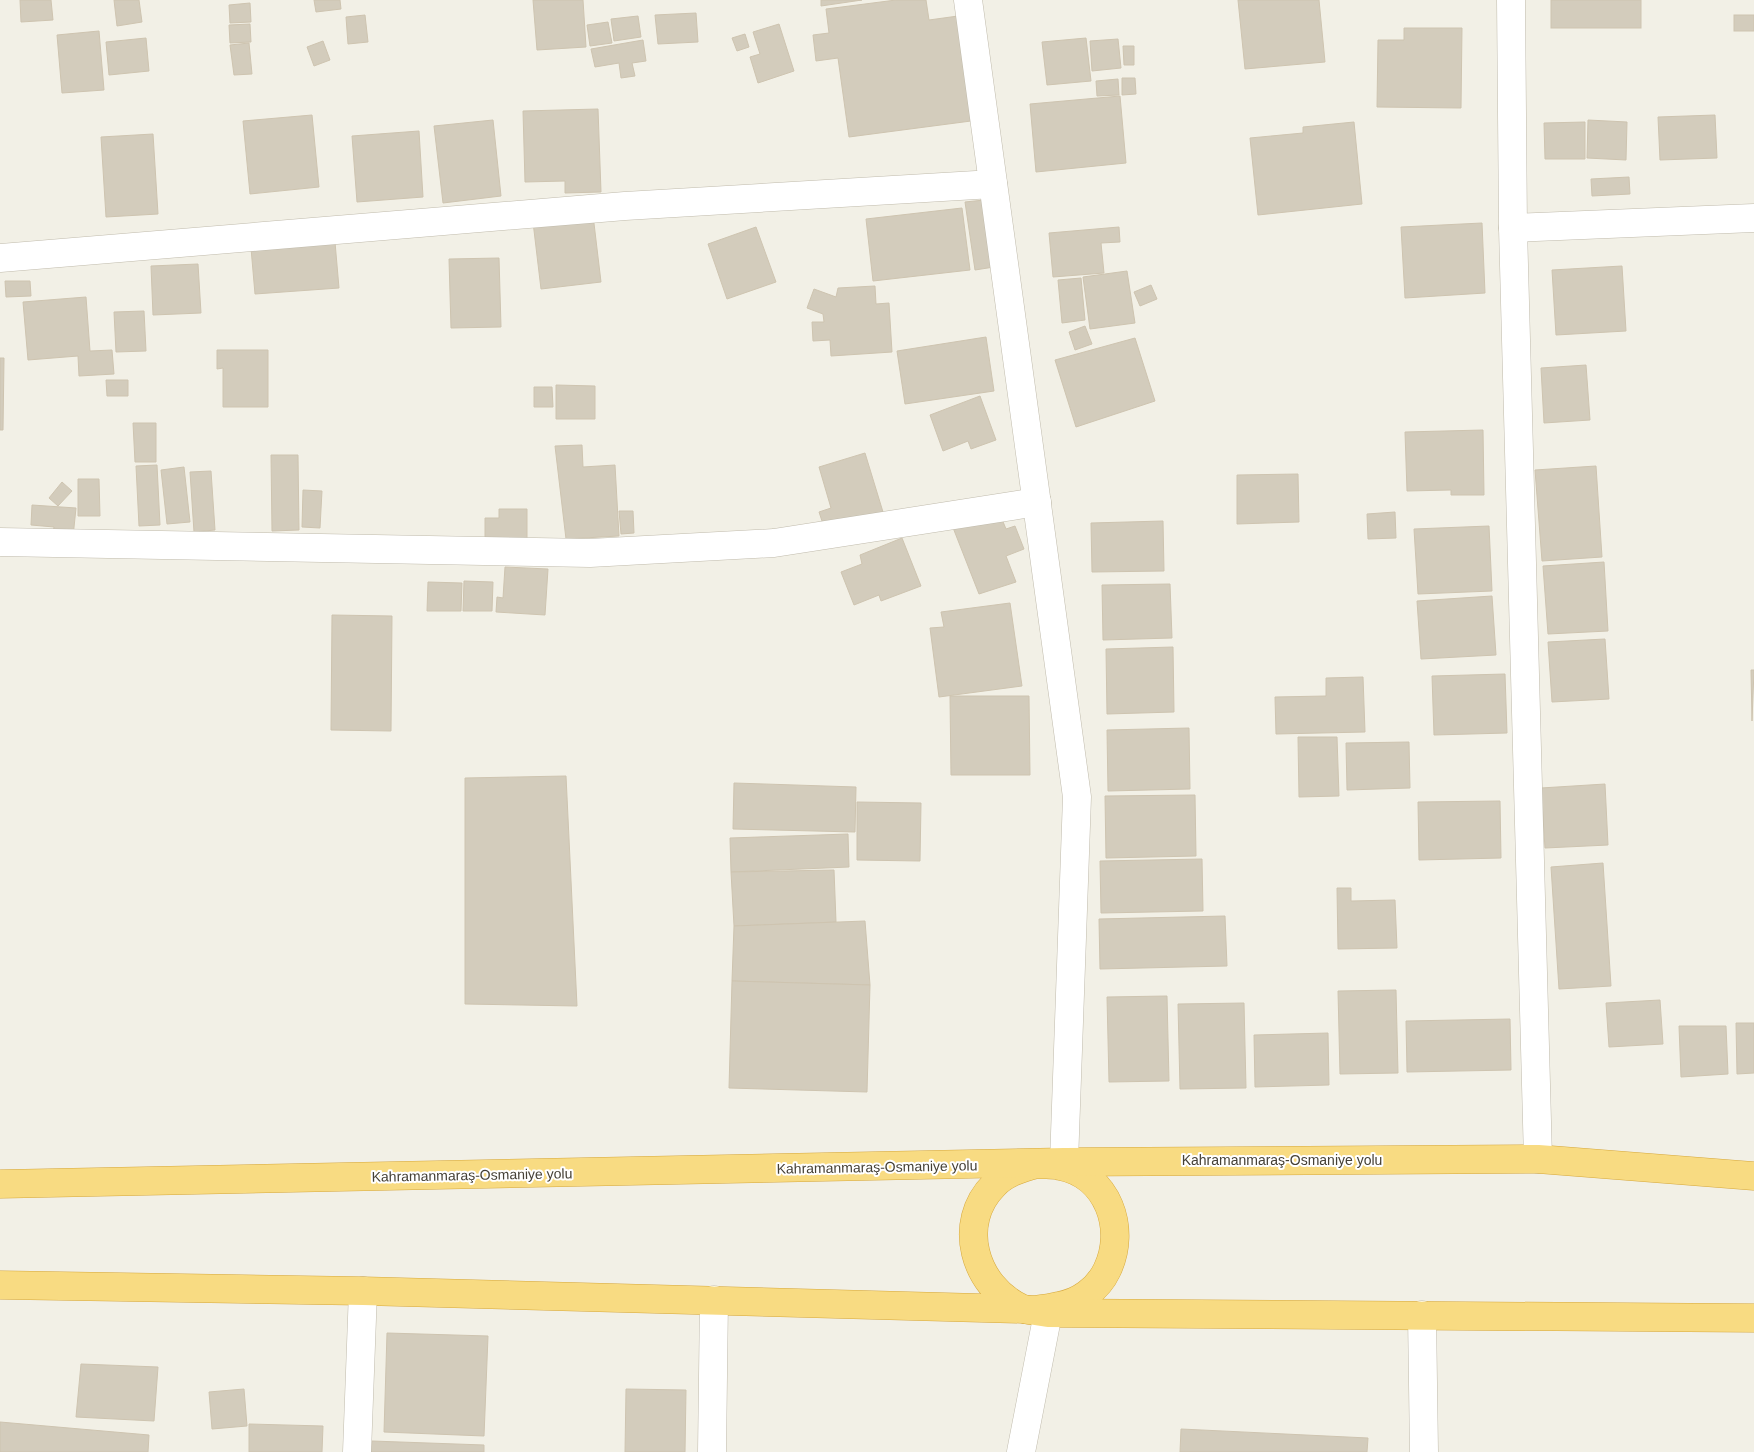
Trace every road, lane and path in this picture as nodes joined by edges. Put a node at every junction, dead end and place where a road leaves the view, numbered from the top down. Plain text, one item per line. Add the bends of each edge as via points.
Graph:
1 (968, 0) edge
2 (1511, 0) edge
3 (993, 184) junction
4 (1754, 218) edge
5 (1513, 228) junction
6 (0, 258) edge
7 (1037, 502) junction
8 (0, 542) edge
9 (1538, 1158) junction
10 (1051, 1163) junction
11 (1754, 1176) edge
12 (0, 1184) edge
13 (0, 1284) edge
14 (363, 1291) junction
15 (714, 1300) junction
16 (1035, 1311) junction
17 (1422, 1315) junction
18 (1754, 1318) edge
19 (357, 1452) edge
20 (712, 1452) edge
21 (1021, 1452) edge
22 (1424, 1452) edge

1 - 3 street
2 - 5 street
3 - 6 street via 625,206
3 - 7 street
4 - 5 street
5 - 9 street
7 - 8 street via 774,543 590,553
7 - 10 street via 1077,797
9 - 10 highway, Kahramanmaraş-Osmaniye yolu
9 - 11 highway, Kahramanmaraş-Osmaniye yolu
10 - 12 highway, Kahramanmaraş-Osmaniye yolu
10 - 16 highway via 1014,1171 994,1185 980,1204 972,1228 974,1252 984,1275 1000,1293
10 - 16 highway via 1082,1175 1100,1190 1112,1210 1116,1233 1114,1256 1104,1277 1088,1294 1068,1305
13 - 14 highway
14 - 15 highway
14 - 19 street
15 - 16 highway
15 - 20 street
16 - 17 highway
16 - 21 street
17 - 18 highway
17 - 22 street

